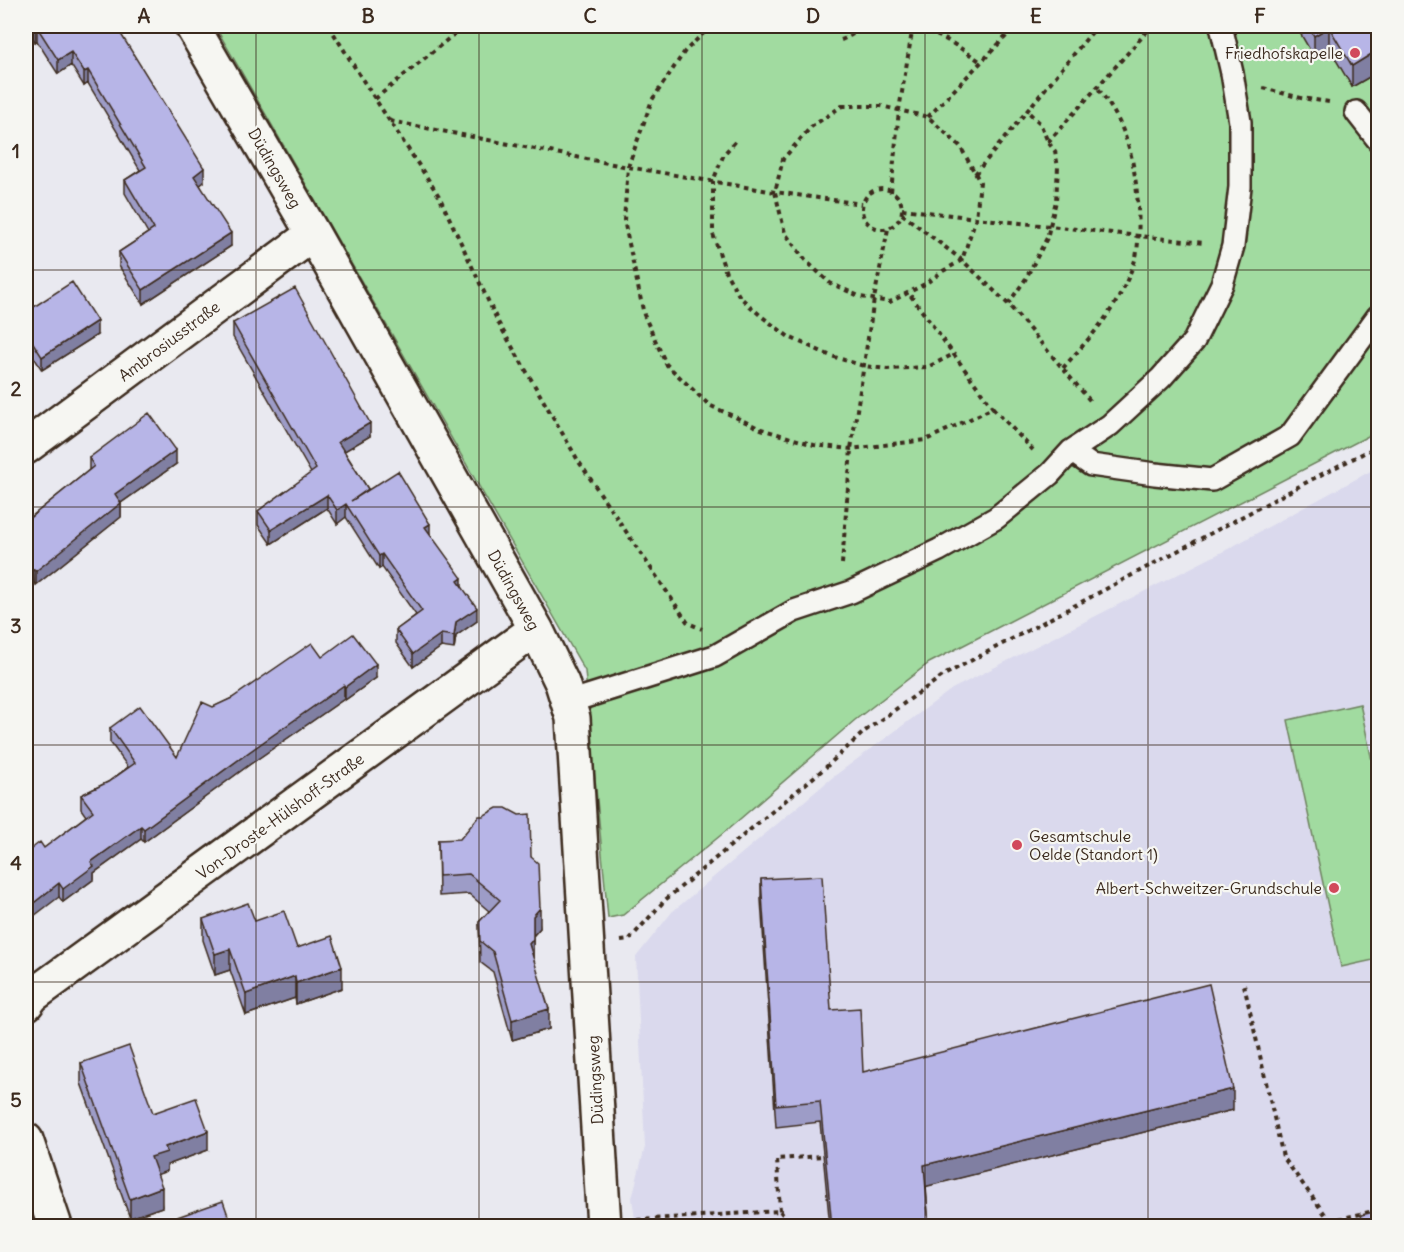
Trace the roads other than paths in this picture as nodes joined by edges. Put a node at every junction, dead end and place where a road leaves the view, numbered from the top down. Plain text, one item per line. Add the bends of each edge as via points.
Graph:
1 (192, 26) edge
2 (1221, 26) edge
3 (1356, 112) dead end
4 (1378, 140) edge
5 (313, 234) junction
6 (1378, 316) edge
7 (26, 447) edge
8 (1071, 451) junction
9 (536, 629) junction
10 (569, 702) junction
11 (26, 1004) edge
12 (26, 1140) edge
13 (604, 1224) edge
14 (55, 1227) edge

1 - 5 street, Düdingsweg
2 - 8 lane via 1240,123 1240,187 1233,246 1222,284 1194,340 1161,378 1110,425
3 - 4 lane
5 - 7 street, Ambrosiusstraße
5 - 9 street, Düdingsweg
6 - 8 lane via 1290,436 1212,480 1091,465
8 - 10 lane via 1050,474 996,518 939,550 851,592 794,611 715,656
9 - 10 street, Düdingsweg
9 - 11 street, Von-Droste-Hülshoff-Straße
10 - 13 street, Düdingsweg
12 - 14 street

